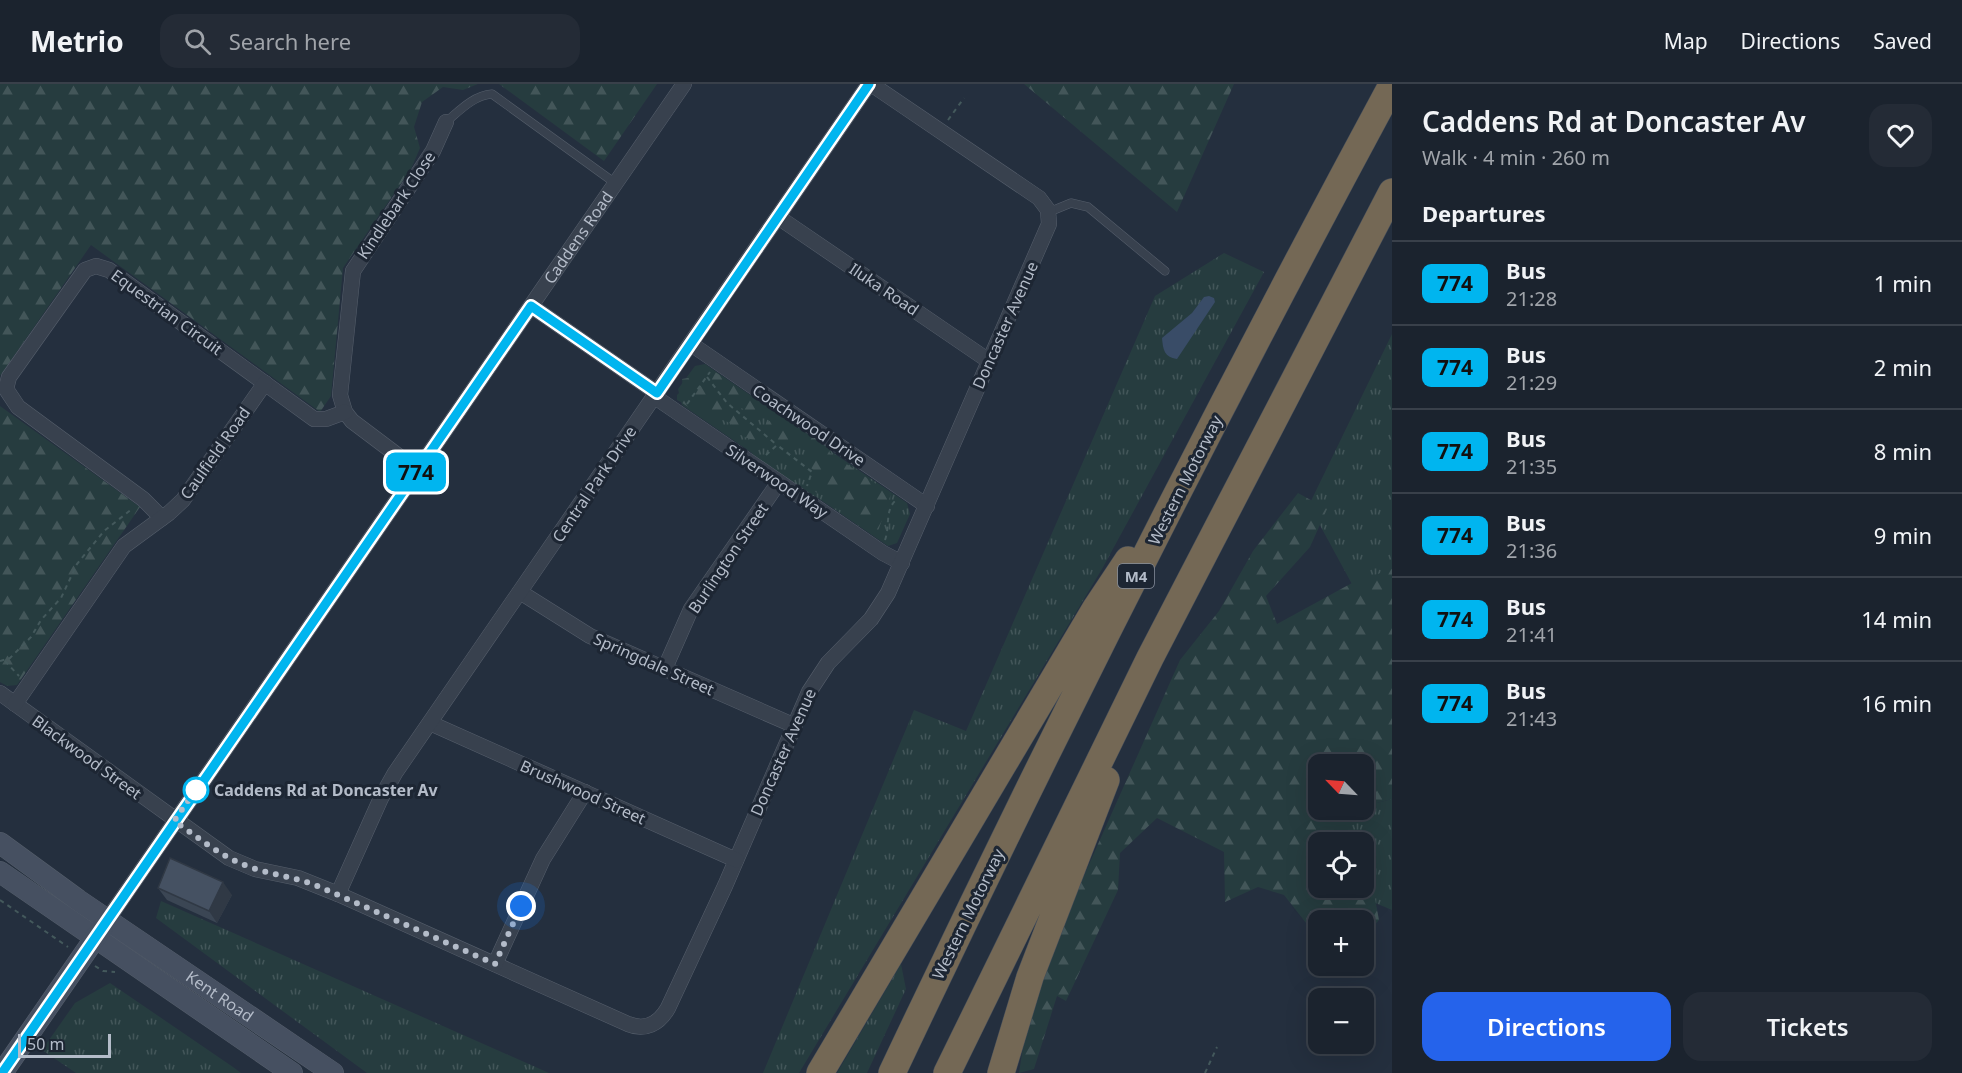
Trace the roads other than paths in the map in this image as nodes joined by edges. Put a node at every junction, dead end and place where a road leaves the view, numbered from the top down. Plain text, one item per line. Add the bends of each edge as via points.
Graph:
1 (684, 84) edge
2 (870, 84) edge
3 (1392, 85) edge
4 (446, 122) joint
5 (615, 183) junction
6 (1392, 192) edge
7 (1048, 212) junction
8 (778, 217) junction
9 (1165, 271) dead end
10 (531, 306) junction
11 (691, 344) junction
12 (989, 361) junction
13 (265, 383) junction
14 (656, 395) junction
15 (345, 412) junction
16 (1192, 465) junction
17 (417, 470) junction
18 (779, 482) junction
19 (927, 506) junction
20 (162, 518) junction
21 (902, 563) junction
22 (520, 592) junction
23 (1150, 658) junction
24 (665, 668) junction
25 (0, 693) edge
26 (15, 704) junction
27 (430, 723) junction
28 (793, 725) junction
29 (585, 792) junction
30 (174, 821) junction
31 (0, 843) edge
32 (736, 860) junction
33 (0, 872) edge
34 (338, 894) junction
35 (108, 919) junction
36 (95, 939) junction
37 (495, 964) junction
38 (2, 1073) edge
39 (292, 1073) edge
40 (333, 1073) edge
41 (820, 1073) edge
42 (892, 1073) edge
43 (947, 1073) edge
44 (1001, 1073) edge

1 - 5 street, Caddens Road
2 - 7 street via 1034,194
2 - 8 street, Central Park Drive
3 - 16 highway, Western Motorway / M4
4 - 5 lane via 482,95 492,94
4 - 15 street, Kindlebark Close via 433,151 353,271 340,392
5 - 10 street, Caddens Road
6 - 23 highway
7 - 9 lane via 1071,203 1089,207
7 - 12 street, Doncaster Avenue via 1047,230
8 - 11 street, Central Park Drive
8 - 12 street, Iluka Road
10 - 14 street, Silverwood Way
10 - 17 street, Caddens Road
11 - 14 street, Central Park Drive
11 - 19 street, Coachwood Drive
12 - 19 street, Doncaster Avenue
13 - 15 street via 314,419
13 - 20 street, Caulfield Road via 183,500
13 - 20 street, Equestrian Circuit via 109,270 96,266 81,274 9,377 8,394 18,407 143,499
14 - 18 street, Silverwood Way
14 - 22 street, Central Park Drive
15 - 17 street via 356,425
16 - 41 highway via 1096,608
16 - 42 highway, Western Motorway / M4
17 - 30 street, Caddens Road
18 - 21 street, Silverwood Way
18 - 24 street, Burlington Street via 691,609
19 - 21 street, Doncaster Avenue
20 - 26 street, Caulfield Road via 123,546
21 - 28 street, Doncaster Avenue via 881,606 822,672
22 - 24 street, Springdale Street via 579,630
22 - 27 street, Central Park Drive
23 - 43 highway
23 - 44 highway via 1087,834 1030,977
24 - 28 street, Springdale Street
25 - 26 street, Blackwood Street
26 - 30 street, Blackwood Street
27 - 29 street, Brushwood Street
27 - 34 street, Central Park Drive via 385,789
28 - 32 street, Doncaster Avenue
29 - 32 street, Brushwood Street
29 - 37 street via 543,859
30 - 34 street, Doncaster Avenue via 239,863 298,878
30 - 35 street, Caddens Road
31 - 35 main road, Kent Road
32 - 37 street, Doncaster Avenue via 668,1008 652,1025 628,1024
33 - 36 main road, Kent Road
34 - 37 street, Doncaster Avenue
35 - 36 main road, Caddens Road
35 - 40 main road, Kent Road
36 - 38 main road, Caddens Road
36 - 39 main road, Kent Road

